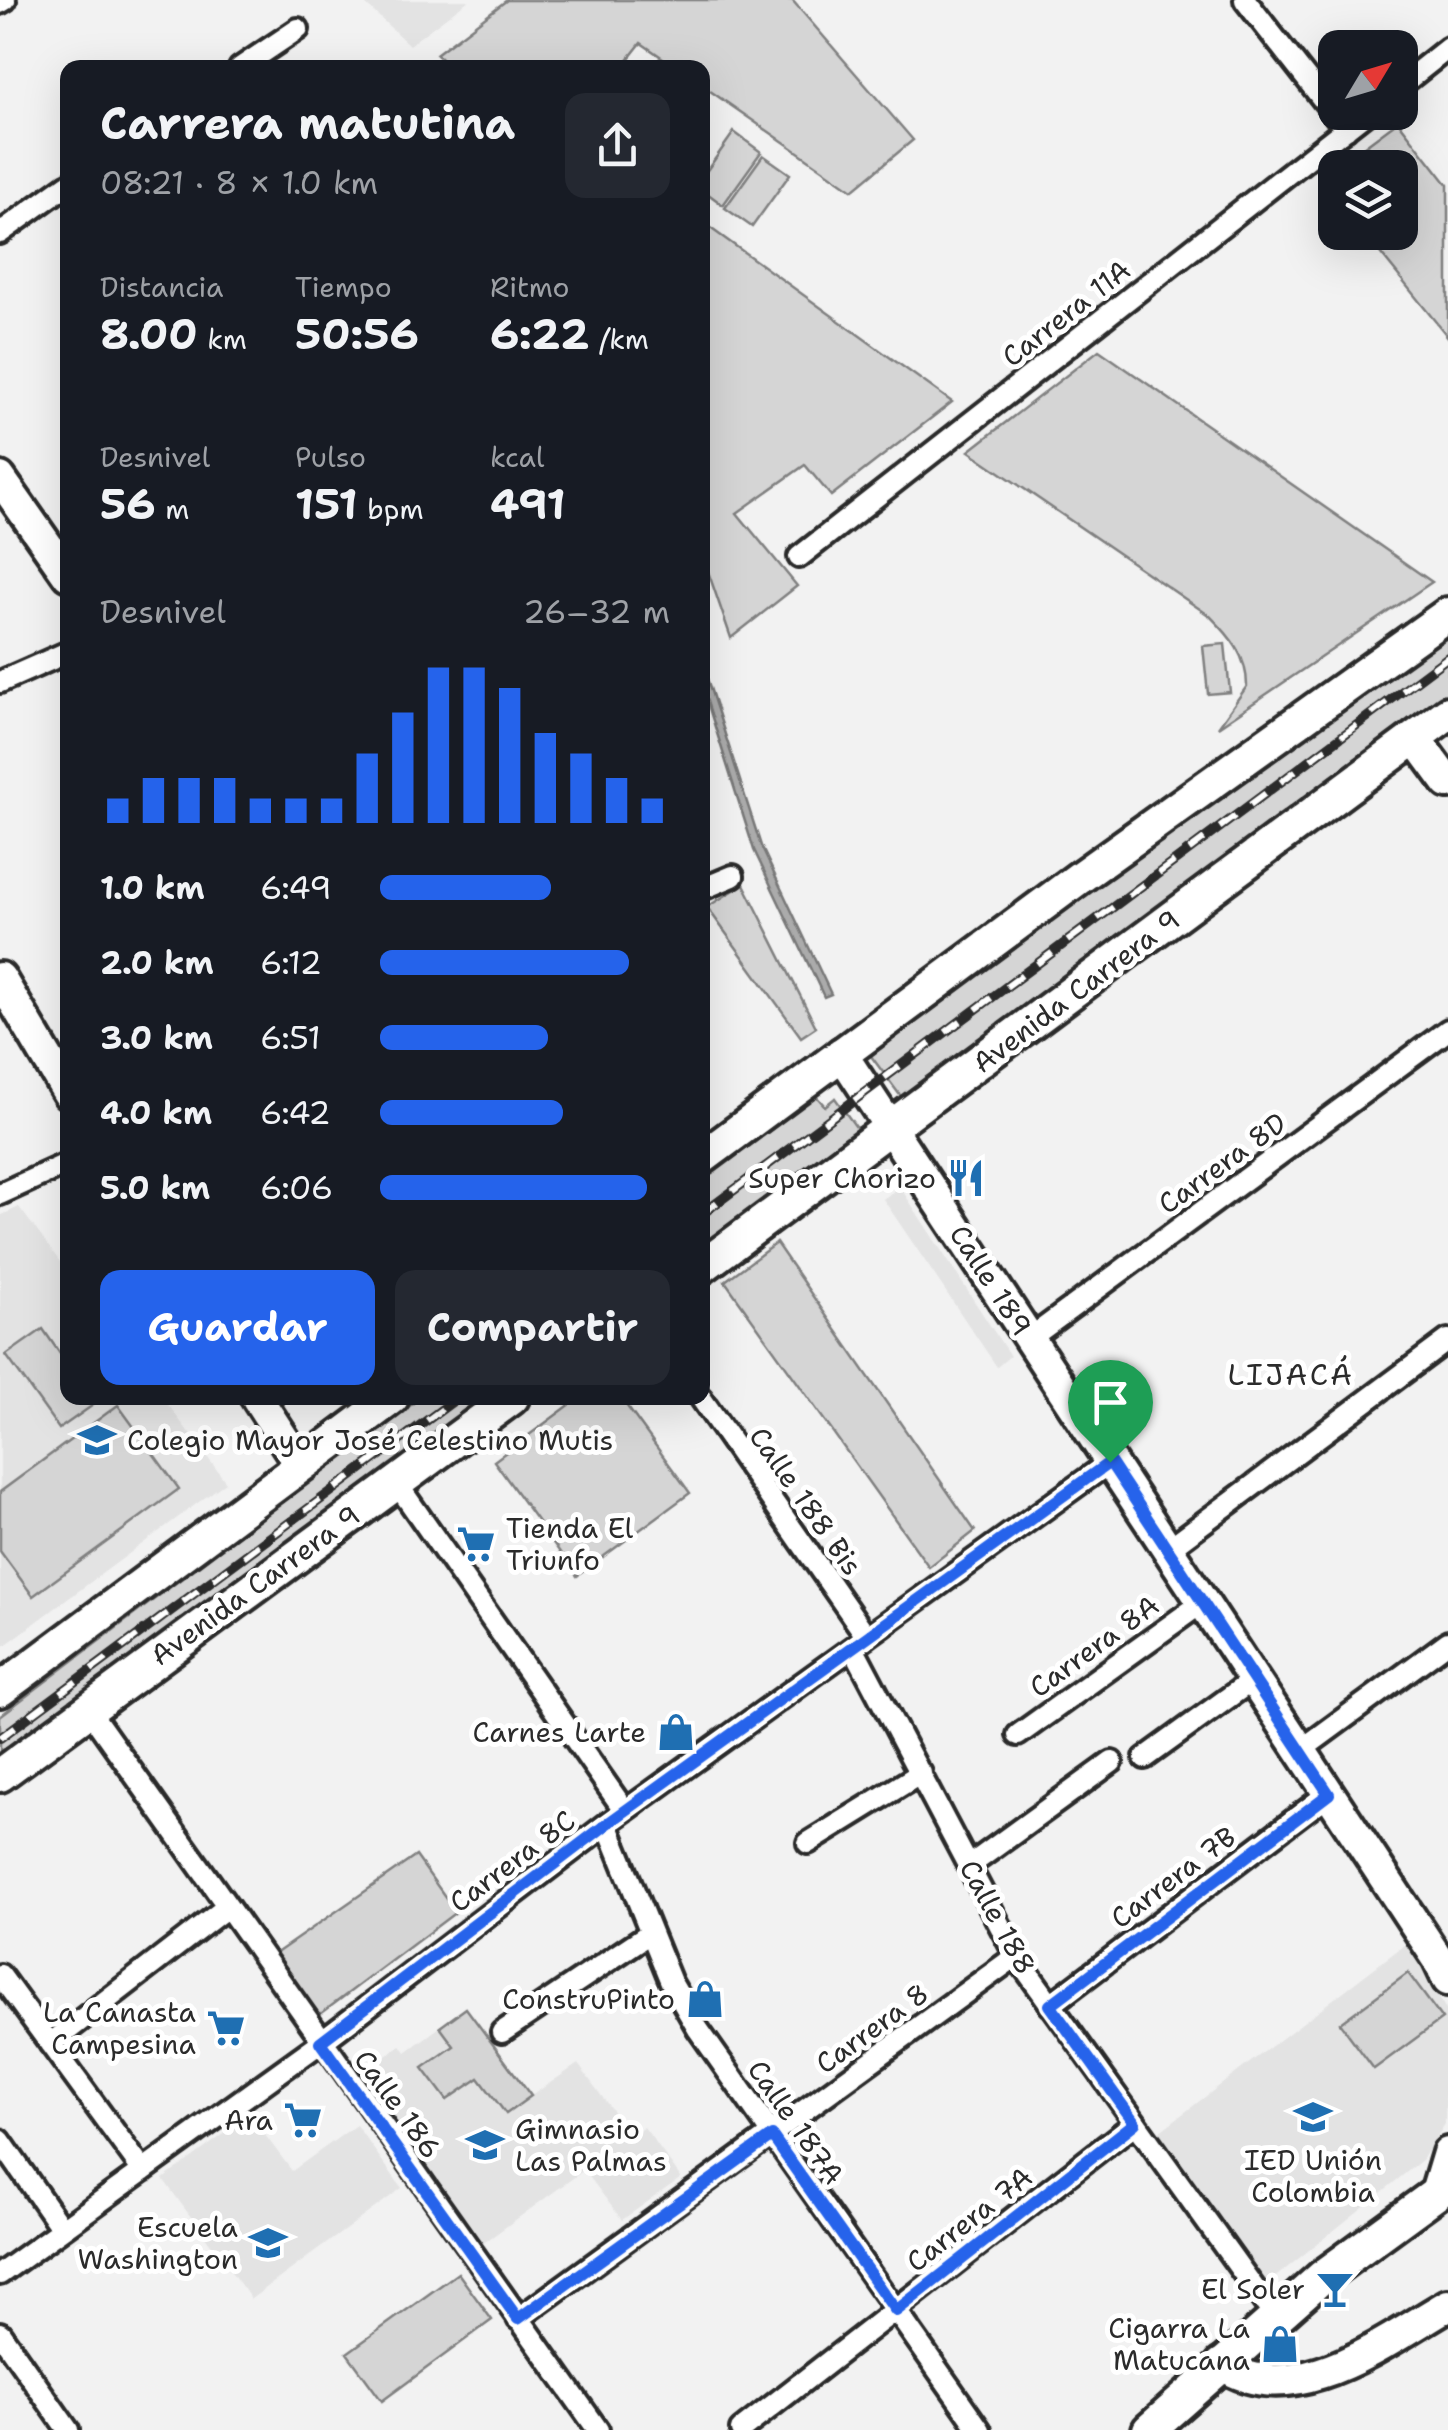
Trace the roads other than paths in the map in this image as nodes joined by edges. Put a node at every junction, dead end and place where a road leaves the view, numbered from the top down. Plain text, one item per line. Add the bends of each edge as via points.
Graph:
1 (1245, 0) edge
2 (298, 29) dead end
3 (1448, 48) edge
4 (252, 60) edge
5 (1418, 72) edge
6 (1318, 93) edge
7 (1345, 130) edge
8 (60, 190) edge
9 (0, 233) edge
10 (0, 479) edge
11 (799, 557) dead end
12 (60, 564) edge
13 (1448, 614) edge
14 (60, 656) edge
15 (0, 682) edge
16 (1448, 714) edge
17 (1415, 738) junction
18 (1448, 783) edge
19 (733, 876) dead end
20 (710, 886) edge
21 (0, 978) edge
22 (1448, 1030) edge
23 (840, 1053) junction
24 (60, 1079) edge
25 (891, 1130) junction
26 (710, 1152) edge
27 (60, 1167) edge
28 (0, 1194) edge
29 (710, 1261) edge
30 (1030, 1339) junction
31 (1448, 1340) edge
32 (261, 1405) edge
33 (383, 1405) edge
34 (502, 1405) edge
35 (706, 1405) edge
36 (1110, 1462) junction
37 (300, 1466) junction
38 (396, 1481) junction
39 (1168, 1549) junction
40 (1203, 1602) junction
41 (860, 1642) junction
42 (1448, 1642) edge
43 (1254, 1679) junction
44 (0, 1690) edge
45 (88, 1708) junction
46 (1018, 1735) dead end
47 (1301, 1750) junction
48 (1145, 1758) dead end
49 (1112, 1762) dead end
50 (921, 1772) junction
51 (0, 1775) edge
52 (1329, 1794) junction
53 (625, 1811) junction
54 (607, 1824) junction
55 (808, 1843) dead end
56 (969, 1866) junction
57 (227, 1907) junction
58 (650, 1933) junction
59 (1016, 1956) junction
60 (1445, 1968) edge
61 (0, 1975) edge
62 (1050, 2005) junction
63 (502, 2032) dead end
64 (320, 2042) junction
65 (50, 2044) junction
66 (1135, 2123) junction
67 (772, 2136) junction
68 (0, 2140) edge
69 (1448, 2152) edge
70 (143, 2171) junction
71 (1442, 2189) edge
72 (62, 2229) junction
73 (0, 2274) edge
74 (1448, 2304) edge
75 (896, 2311) junction
76 (1274, 2317) junction
77 (518, 2319) junction
78 (0, 2332) edge
79 (1220, 2364) junction
80 (68, 2430) edge
81 (598, 2430) edge
82 (741, 2430) edge
83 (980, 2430) edge
84 (1150, 2430) edge

1 - 6 street
2 - 4 street
3 - 5 street
7 - 11 street, Carrera 11A
8 - 9 street
10 - 12 street
13 - 23 main road
14 - 15 street
16 - 17 main road, Avenida Carrera 9
17 - 18 street
17 - 25 main road, Avenida Carrera 9
19 - 20 street
21 - 24 street
22 - 30 street, Carrera 8D
23 - 25 street, Calle 189
23 - 26 main road
25 - 29 main road, Avenida Carrera 9
25 - 30 street, Calle 189
27 - 28 street
30 - 36 street, Calle 189
31 - 39 street
32 - 37 street
33 - 37 main road
34 - 38 main road, Avenida Carrera 9
35 - 41 street, Calle 188 Bis
36 - 39 street, Calle 189
36 - 41 street, Carrera 8C
37 - 44 main road
38 - 45 main road, Avenida Carrera 9
38 - 53 street
39 - 40 street, Calle 189
40 - 43 street, Calle 189
40 - 46 street, Carrera 8A
41 - 50 street, Calle 188
41 - 53 street, Carrera 8C
42 - 47 street
43 - 47 street, Calle 189
43 - 48 street
45 - 51 main road, Avenida Carrera 9
45 - 57 street, Calle 186
47 - 52 street, Calle 189
49 - 56 street
50 - 55 street
50 - 56 street, Calle 188
52 - 60 street, Calle 189
52 - 62 street, Carrera 7B
53 - 54 street, Carrera 8C
54 - 58 street, Calle 187A
54 - 64 street, Carrera 8C
56 - 59 street, Calle 188
57 - 64 street, Calle 186
57 - 65 street
58 - 63 street
58 - 67 street, Calle 187A via 698,2029
59 - 62 street, Calle 188
59 - 67 street, Carrera 8
61 - 65 street
62 - 66 street, Calle 188
64 - 70 street, Carrera 8C
64 - 77 street, Calle 186
65 - 70 street
66 - 75 street, Carrera 7A
66 - 76 street, Calle 188
67 - 75 street, Calle 187A
67 - 77 street, Carrera 8
68 - 72 street
69 - 71 street
70 - 72 street, Carrera 8C
71 - 76 main road
72 - 73 street, Carrera 8C
74 - 79 street via 1363,2355 1303,2376 1262,2382
75 - 82 street, Carrera 7A
75 - 83 street, Calle 187A
76 - 79 main road
77 - 81 street, Calle 186
78 - 80 street
79 - 84 main road

